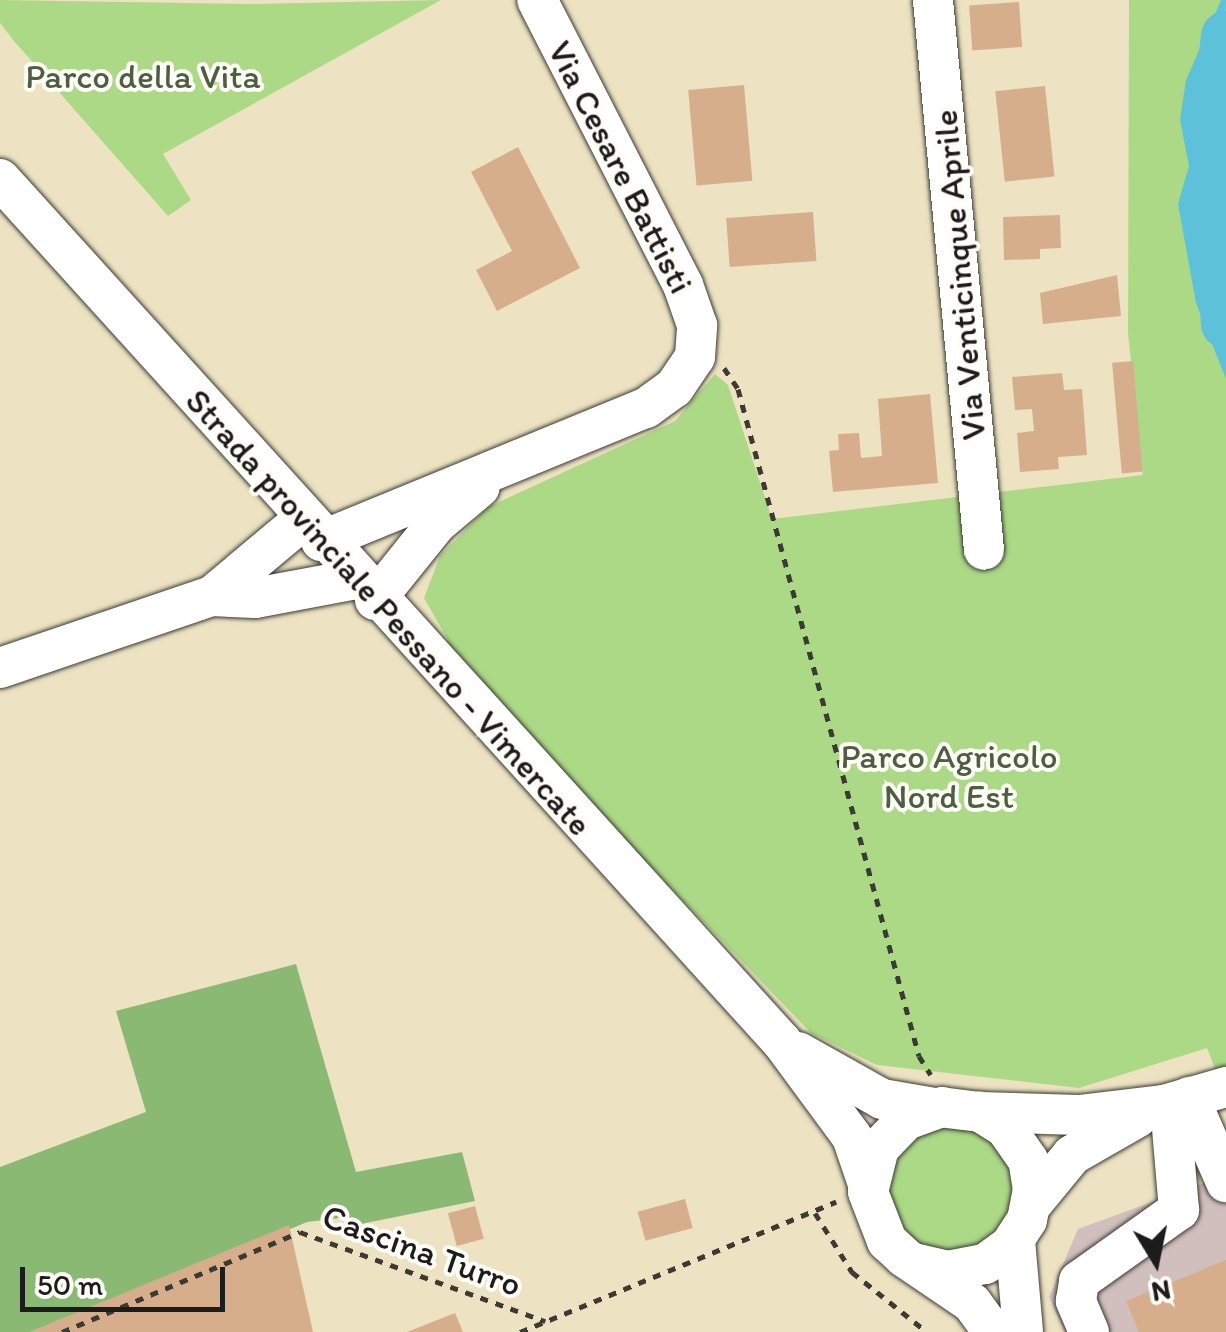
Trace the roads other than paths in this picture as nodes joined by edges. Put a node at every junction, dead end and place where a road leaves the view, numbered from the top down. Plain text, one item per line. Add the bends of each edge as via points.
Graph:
1 (537, 0) edge
2 (933, 0) edge
3 (0, 179) edge
4 (511, 464) junction
5 (312, 530) junction
6 (984, 550) dead end
7 (366, 589) junction
8 (212, 596) junction
9 (0, 668) edge
10 (782, 1042) junction
11 (939, 1092) junction
12 (1187, 1098) edge
13 (980, 1112) junction
14 (1226, 1182) edge
15 (869, 1192) junction
16 (1024, 1222) junction
17 (918, 1264) junction
18 (993, 1332) edge
19 (1022, 1332) edge
20 (1089, 1332) edge

1 - 4 street, Via Cesare Battisti via 677,271 698,342 684,377 656,401
2 - 6 street, Via Venticinque Aprile
3 - 5 street, Strada provinciale Pessano - Vimercate
4 - 5 street, Via Cesare Battisti
4 - 7 street, Via Cesare Battisti
5 - 7 street, Strada provinciale Pessano - Vimercate
5 - 8 street, Via Cesare Battisti
7 - 8 street
7 - 10 street, Strada provinciale Pessano - Vimercate
8 - 9 street
10 - 11 street, Strada provinciale Pessano - Vimercate via 868,1092
10 - 15 street, Strada provinciale Pessano - Vimercate via 852,1137
11 - 13 street
11 - 15 street via 888,1135
12 - 13 street via 1065,1116
12 - 14 street
12 - 16 street via 1080,1149
12 - 20 street via 1180,1210 1079,1281 1076,1301
13 - 16 street via 1021,1146 1032,1175
15 - 17 street via 887,1242
16 - 17 street via 971,1268
16 - 19 street
17 - 18 street via 972,1303

